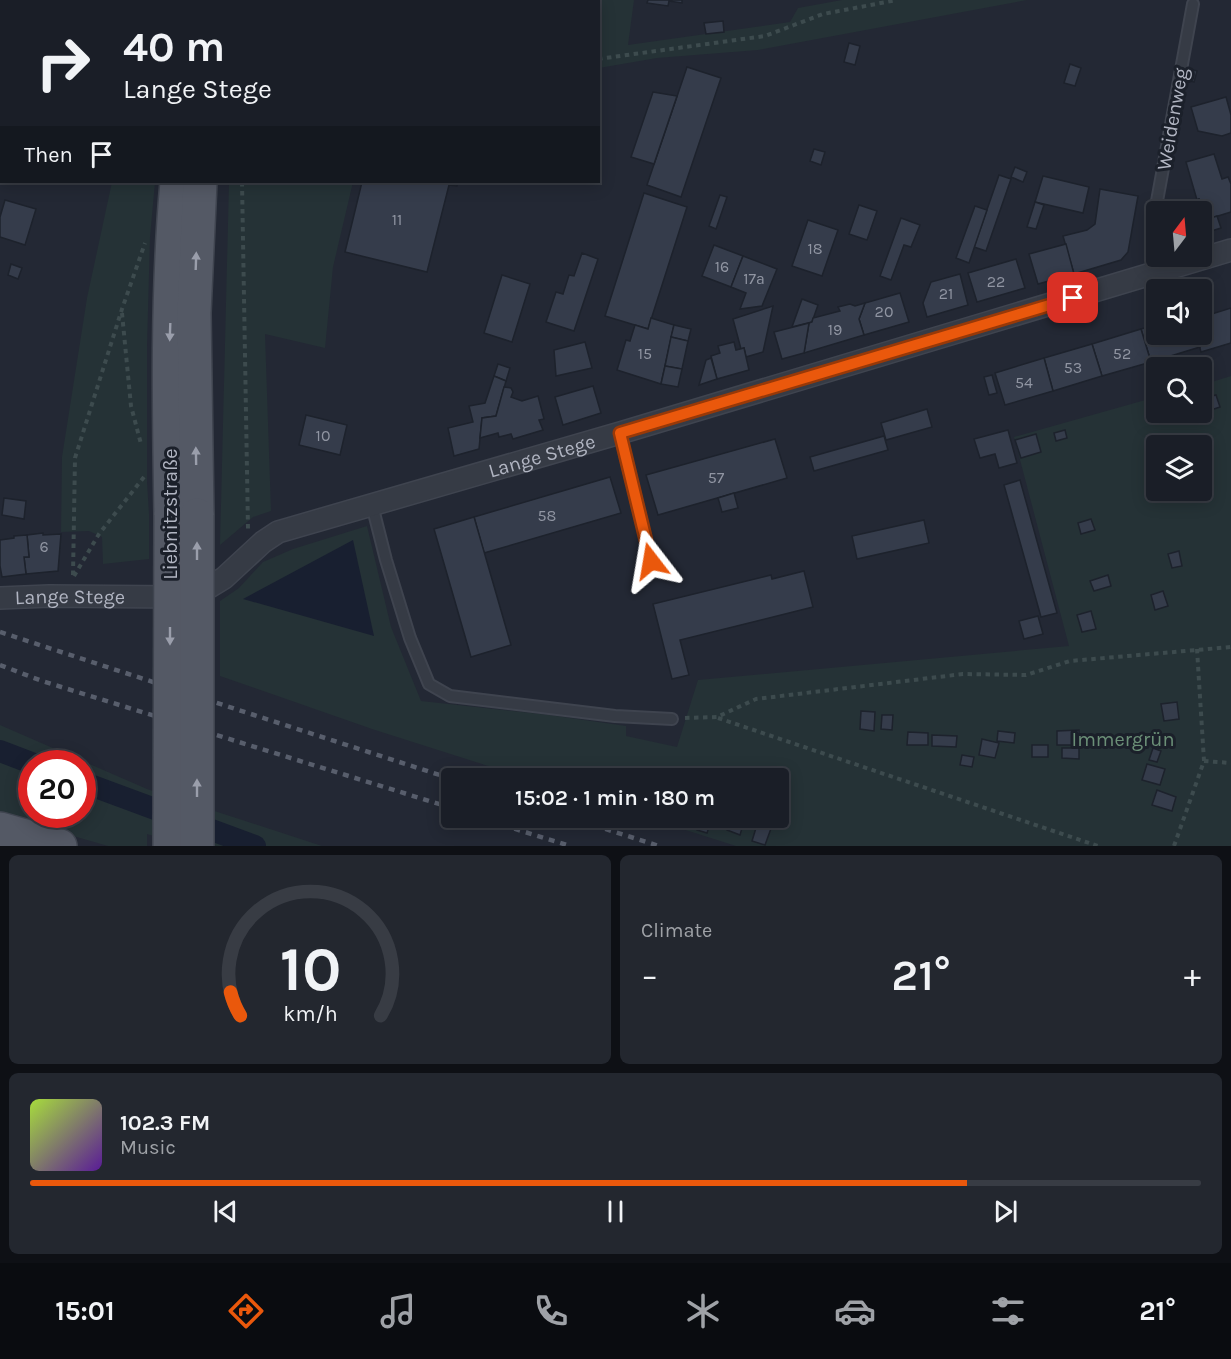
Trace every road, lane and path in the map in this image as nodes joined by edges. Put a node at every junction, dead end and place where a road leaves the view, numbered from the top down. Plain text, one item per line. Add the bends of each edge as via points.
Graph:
1 (897, 0) edge
2 (1193, 4) dead end
3 (600, 59) edge
4 (177, 183) edge
5 (200, 183) edge
6 (242, 183) edge
7 (1157, 201) edge
8 (148, 238) dead end
9 (1231, 250) edge
10 (1212, 254) edge
11 (1149, 267) edge
12 (122, 309) junction
13 (620, 433) junction
14 (143, 452) dead end
15 (147, 473) dead end
16 (372, 505) junction
17 (184, 515) junction
18 (248, 535) dead end
19 (651, 561) dead end
20 (0, 598) edge
21 (1231, 647) edge
22 (1197, 649) junction
23 (717, 717) junction
24 (672, 719) joint
25 (1204, 761) junction
26 (1231, 763) edge
27 (0, 829) edge
28 (60, 846) edge
29 (170, 846) edge
30 (197, 846) edge
31 (1098, 846) edge
32 (1174, 846) edge

1 - 3 path via 823,14 765,36
2 - 7 lane, Weidenweg
4 -> 17 main road, Liebnitzstraße via 169,354
17 -> 5 main road, Liebnitzstraße
6 - 18 path
8 - 12 path
9 - 10 street, Lange Stege
11 - 13 street, Lange Stege
12 - 14 path via 131,406
12 - 15 path via 75,458 73,576 99,534
13 - 16 street, Lange Stege
13 - 19 lane
16 - 20 street, Lange Stege via 278,532 224,578 206,589 177,597
16 - 24 lane via 410,638 429,684 450,696
17 -> 29 main road, Liebnitzstraße, bridge
30 -> 17 main road, Liebnitzstraße, bridge
21 - 22 path
22 - 23 path via 1070,661 1026,675 963,674 756,699
22 - 25 path
23 - 24 path
23 - 31 path
25 - 26 path
25 - 32 path
27 - 28 main road

